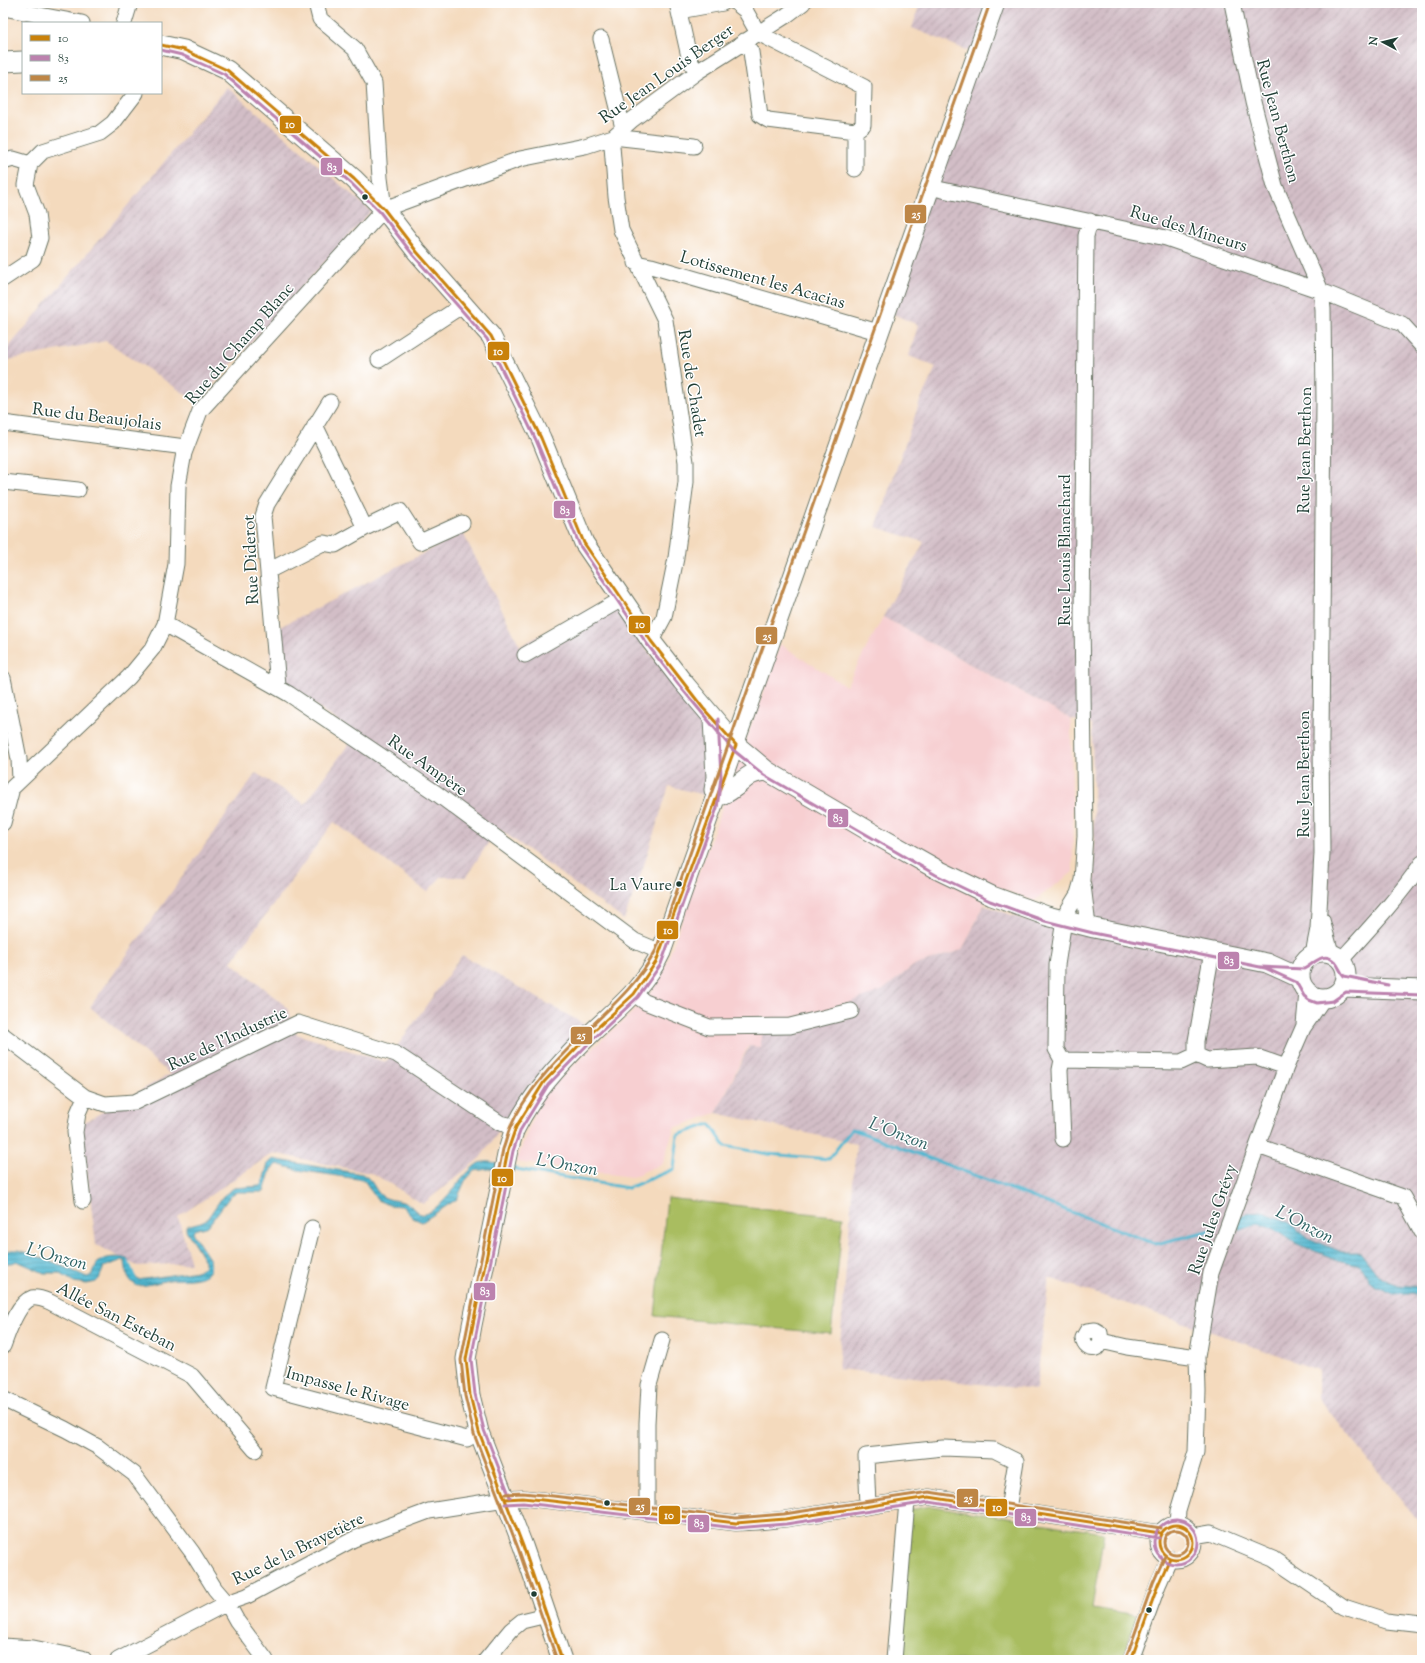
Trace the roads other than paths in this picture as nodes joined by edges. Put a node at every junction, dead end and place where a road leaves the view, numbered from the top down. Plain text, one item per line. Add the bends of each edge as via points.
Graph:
1 (130, 3) edge
2 (316, 3) edge
3 (723, 3) edge
4 (736, 3) edge
5 (803, 3) edge
6 (995, 3) edge
7 (1232, 3) edge
8 (678, 7) edge
9 (3, 8) edge
10 (77, 22) edge
11 (124, 22) edge
12 (758, 32) junction
13 (601, 39) dead end
14 (744, 41) junction
15 (162, 45) edge
16 (22, 61) edge
17 (3, 62) edge
18 (696, 72) junction
19 (135, 94) edge
20 (855, 131) junction
21 (618, 132) junction
22 (694, 146) dead end
23 (3, 162) edge
24 (30, 164) junction
25 (855, 169) dead end
26 (930, 185) junction
27 (384, 209) junction
28 (1090, 221) junction
29 (636, 263) junction
30 (3, 278) edge
31 (1321, 291) junction
32 (463, 304) junction
33 (878, 332) junction
34 (1422, 346) edge
35 (379, 360) dead end
36 (330, 402) dead end
37 (3, 423) edge
38 (315, 425) junction
39 (185, 447) junction
40 (3, 482) edge
41 (78, 490) dead end
42 (462, 523) dead end
43 (365, 528) junction
44 (268, 570) junction
45 (622, 599) junction
46 (165, 624) junction
47 (651, 641) junction
48 (525, 655) dead end
49 (3, 678) edge
50 (278, 686) junction
51 (745, 718) junction
52 (713, 719) junction
53 (8, 726) edge
54 (736, 745) junction
55 (764, 769) junction
56 (20, 780) junction
57 (715, 802) junction
58 (3, 823) edge
59 (1422, 863) edge
60 (1082, 880) junction
61 (1063, 920) junction
62 (1088, 926) junction
63 (661, 952) junction
64 (1212, 952) junction
65 (1323, 973) junction
66 (1422, 986) edge
67 (1422, 990) edge
68 (634, 994) junction
69 (851, 1011) dead end
70 (3, 1036) edge
71 (1196, 1054) junction
72 (1062, 1060) junction
73 (1286, 1067) junction
74 (86, 1097) junction
75 (516, 1127) junction
76 (1063, 1139) dead end
77 (1258, 1146) junction
78 (84, 1201) dead end
79 (312, 1228) dead end
80 (1422, 1232) edge
81 (662, 1340) dead end
82 (1101, 1341) dead end
83 (3, 1346) edge
84 (1197, 1357) junction
85 (3, 1399) edge
86 (479, 1432) junction
87 (255, 1450) dead end
88 (505, 1499) junction
89 (907, 1500) junction
90 (868, 1506) junction
91 (1008, 1509) junction
92 (647, 1513) junction
93 (1177, 1524) junction
94 (1160, 1533) junction
95 (1193, 1536) junction
96 (1170, 1558) junction
97 (227, 1603) junction
98 (547, 1615) junction
99 (1422, 1625) edge
100 (3, 1648) edge
101 (82, 1660) edge
102 (118, 1660) edge
103 (266, 1660) edge
104 (486, 1660) edge
105 (562, 1660) edge
106 (894, 1660) edge
107 (1131, 1660) edge

1 - 11 street
2 - 27 street via 320,19 355,49 374,83
3 - 8 street
4 - 12 street via 745,10
5 - 12 street, Rue Jean Louis Berger
6 - 26 main road
7 - 31 street, Rue Jean Berthon via 1252,102 1275,186
8 - 18 street via 690,61
9 - 10 street
12 - 14 street, Rue Jean Louis Berger
12 - 20 street via 864,87 863,124
13 - 21 street, Rue de Chadet
14 - 18 street, Rue Jean Louis Berger
14 - 20 street via 751,52 760,115 768,120
15 - 27 main road via 184,50 227,70 354,179
16 - 17 main road
18 - 21 street, Rue Jean Louis Berger
19 - 24 street via 113,123 100,133 43,151
20 - 25 street
21 - 22 street
21 - 27 street, Rue Jean Louis Berger via 584,146 520,159
21 - 29 street, Rue de Chadet via 612,146 616,197 621,230
23 - 24 street via 13,159
24 - 30 street via 26,185 37,214 40,238 33,260
26 - 28 street, Rue des Mineurs via 938,189
26 - 33 main road
27 - 32 main road via 417,252
27 - 39 street, Rue du Champ Blanc via 200,411
28 - 31 street, Rue des Mineurs via 1166,238
28 - 60 street, Rue Louis Blanchard via 1086,236 1082,617 1085,836
29 - 33 street, Lotissement les Acacias
29 - 47 street, Rue de Chadet via 665,320 686,462 686,482 676,558 664,617
31 - 34 street, Rue des Mineurs via 1402,324
31 - 65 street, Rue Jean Berthon via 1324,402 1322,845 1319,912
32 - 35 street
32 - 45 main road via 491,336 541,438 584,543
33 - 51 main road
36 - 38 street, Rue Diderot
37 - 39 street, Rue du Beaujolais
38 - 43 street
38 - 44 street, Rue Diderot via 267,504 263,516
39 - 46 street, Rue du Champ Blanc via 178,486 176,564
40 - 41 street
42 - 43 street via 420,542 400,511
43 - 44 street via 335,545 323,543
44 - 50 street, Rue Diderot
45 - 47 main road
45 - 48 street
46 - 50 street, Rue Ampère
46 - 56 street, Rue du Champ Blanc via 154,648 129,677
47 - 52 main road
49 - 53 street
50 - 63 street, Rue Ampère via 436,793 635,941
51 - 54 main road
51 - 55 main road
52 - 54 main road
52 - 57 main road
53 - 56 street via 19,759
54 - 55 main road
54 - 57 main road
55 - 57 main road via 748,776
55 - 61 main road via 938,870 992,896
56 - 58 street, Rue du Champ Blanc via 12,788
57 - 63 main road
59 - 65 street via 1377,920
60 - 61 street, Rue Louis Blanchard via 1078,894
60 - 62 street, Rue Louis Blanchard
61 - 62 main road
61 - 72 street via 1057,965 1056,1049
62 - 64 main road
63 - 68 main road
64 - 65 main road
64 - 71 street via 1196,1041
65 - 66 main road via 1360,975
65 - 67 main road
65 - 73 street, Rue Jules Grévy
68 - 69 street via 645,1002 709,1027 790,1026
68 - 75 main road via 585,1039 544,1082
70 - 74 street, Rue de l'Industrie
71 - 72 street via 1181,1062
71 - 73 street via 1207,1060 1258,1058
72 - 76 street via 1060,1070
73 - 77 street, Rue Jules Grévy
74 - 75 street, Rue de l'Industrie via 105,1104 135,1102 298,1023 396,1054 500,1123
74 - 78 street via 78,1113 75,1132
75 - 86 main road via 466,1359 470,1395
77 - 80 street via 1403,1197
77 - 84 street, Rue Jules Grévy via 1211,1273
79 - 86 street, Impasse le Rivage via 273,1388 467,1439
81 - 92 street via 649,1384
82 - 84 street
83 - 87 street, Allée San Esteban via 12,1321 24,1304 32,1298 43,1299 192,1376
84 - 93 street, Rue Jules Grévy via 1196,1452 1178,1511
85 - 97 street via 98,1447 134,1474
86 - 88 main road
88 - 92 street, Rue de la Brayetière via 523,1498
88 - 97 street, Rue de la Brayetière via 429,1511 354,1539 247,1596
88 - 98 main road
89 - 90 street, Rue de la Brayetière
89 - 91 street, Rue de la Brayetière via 929,1497
89 - 106 street
90 - 91 street via 866,1456 943,1448 994,1450 1016,1461
90 - 92 street, Rue de la Brayetière via 736,1523
91 - 94 street, Rue de la Brayetière
93 - 94 street via 1170,1524
93 - 95 street via 1184,1526
94 - 96 street via 1158,1545 1164,1555
95 - 96 street via 1188,1554 1182,1558
95 - 99 street via 1211,1533 1273,1559 1344,1607 1386,1621
96 - 107 street
97 - 102 street, Rue de la Brayetière
97 - 103 street
98 - 104 street via 522,1621
98 - 105 main road
100 - 101 main road via 32,1650

